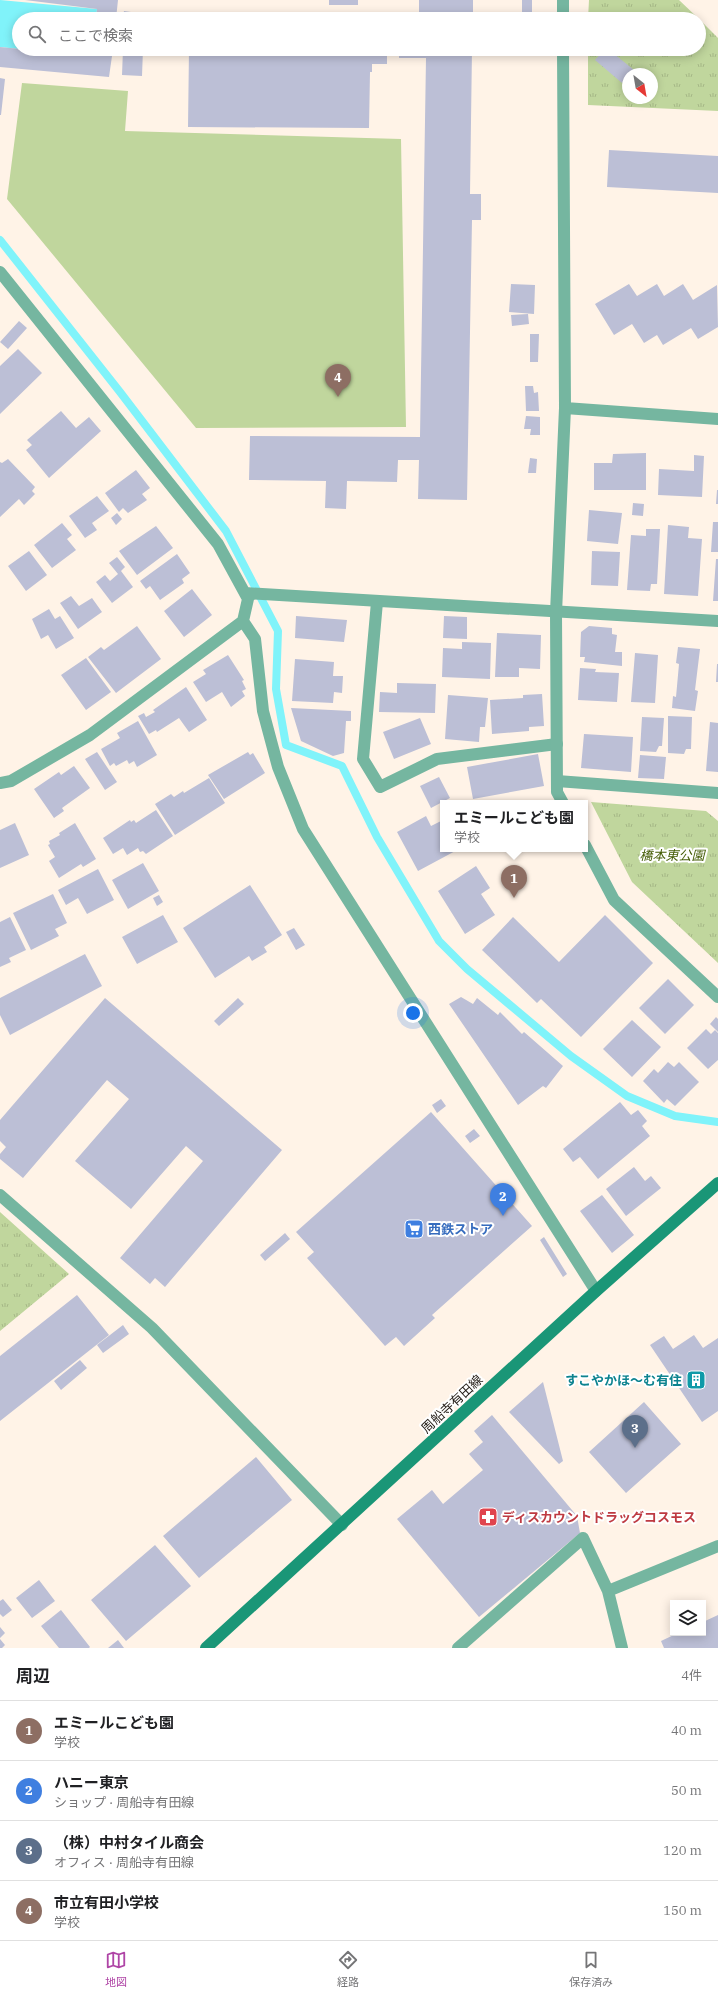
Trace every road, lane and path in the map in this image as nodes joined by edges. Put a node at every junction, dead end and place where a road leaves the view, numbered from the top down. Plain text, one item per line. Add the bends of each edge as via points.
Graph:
1 (563, 0) edge
2 (563, 12) edge
3 (563, 56) edge
4 (0, 272) edge
5 (565, 408) junction
6 (718, 419) edge
7 (245, 594) junction
8 (377, 602) junction
9 (556, 613) junction
10 (243, 621) junction
11 (718, 621) edge
12 (557, 744) junction
13 (557, 781) junction
14 (0, 783) edge
15 (718, 793) edge
16 (561, 800) edge
17 (588, 851) edge
18 (718, 996) edge
19 (718, 1183) edge
20 (0, 1195) edge
21 (596, 1291) junction
22 (342, 1525) junction
23 (718, 1546) edge
24 (608, 1591) junction
25 (206, 1648) edge
26 (458, 1648) edge
27 (622, 1648) edge

1 - 2 street
3 - 5 street
4 - 7 street via 218,544
5 - 6 street
5 - 9 street
7 - 8 street
7 - 10 street via 248,599
8 - 9 street
8 - 12 street via 363,759 380,787 437,759
9 - 11 street
9 - 12 street
10 - 14 street via 90,735 11,781
10 - 21 street via 255,639 263,711 278,767 303,829
12 - 13 street
13 - 15 street
13 - 16 street via 557,792
17 - 18 street via 614,900
19 - 21 main road, 周船寺有田線
20 - 22 street via 152,1328
21 - 22 main road, 周船寺有田線
22 - 25 main road, 周船寺有田線
23 - 24 street
24 - 26 street via 583,1538
24 - 27 street

